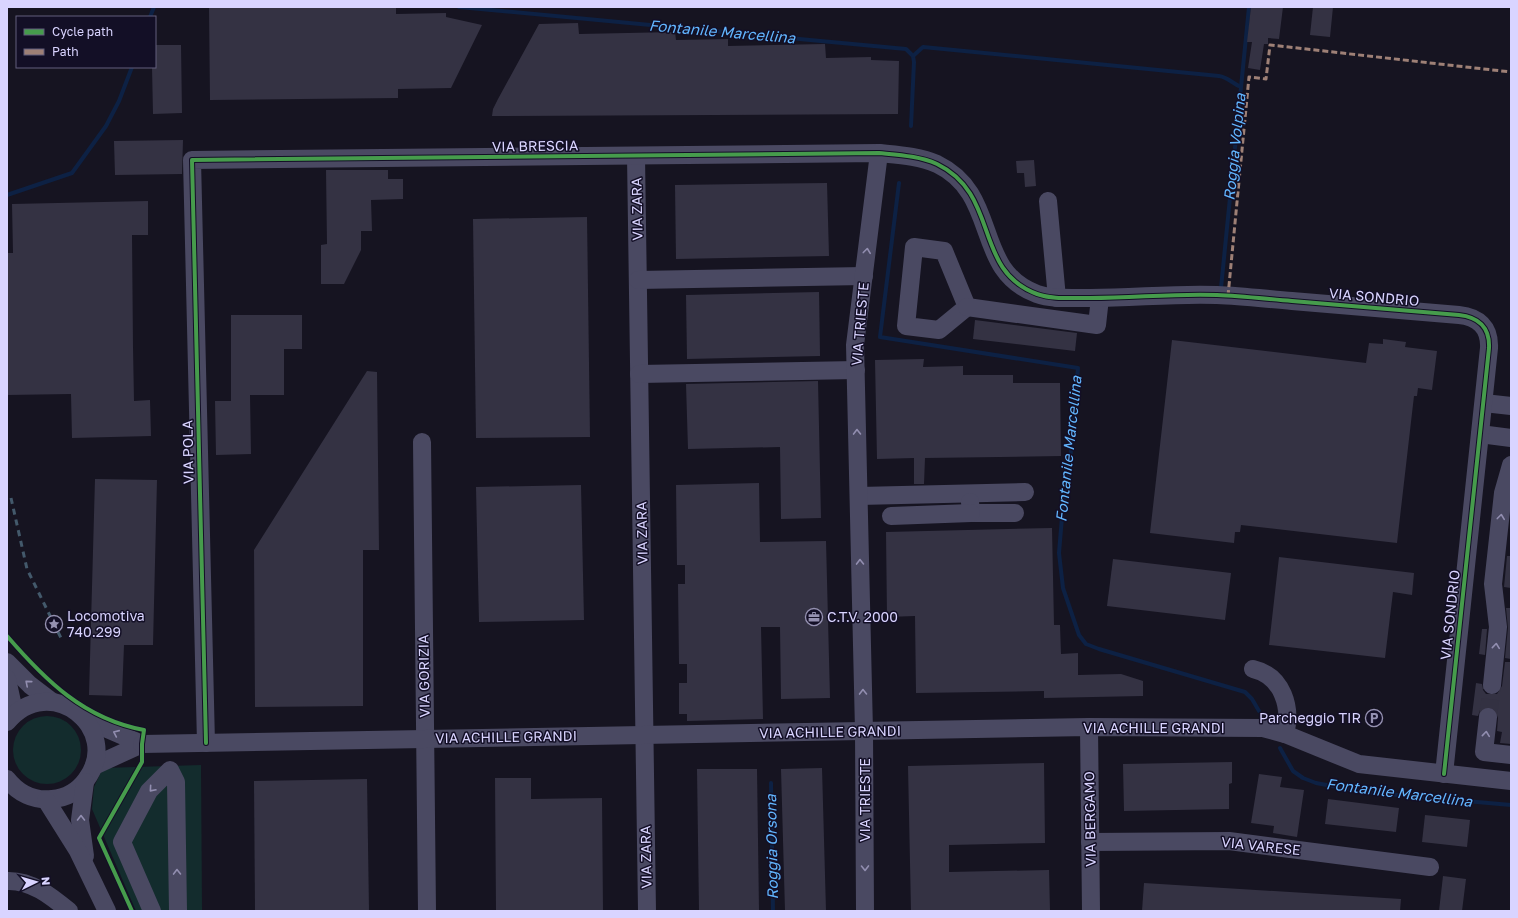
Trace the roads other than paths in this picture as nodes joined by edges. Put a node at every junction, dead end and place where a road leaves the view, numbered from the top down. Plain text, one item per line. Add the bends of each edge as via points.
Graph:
1 (879, 153) junction
2 (636, 156) junction
3 (192, 160) joint
4 (1048, 201) dead end
5 (864, 276) junction
6 (638, 280) junction
7 (1057, 298) junction
8 (1100, 298) junction
9 (967, 308) junction
10 (856, 370) junction
11 (639, 374) junction
12 (1484, 403) junction
13 (1511, 406) edge
14 (1480, 434) junction
15 (1511, 438) edge
16 (422, 442) dead end
17 (1511, 465) edge
18 (1025, 492) dead end
19 (970, 493) junction
20 (859, 496) junction
21 (971, 513) junction
22 (1014, 513) dead end
23 (891, 516) dead end
24 (7, 662) edge
25 (1253, 668) dead end
26 (7, 679) edge
27 (1492, 685) tunnel mouth
28 (51, 701) junction
29 (1488, 717) tunnel mouth
30 (9, 719) edge
31 (84, 719) junction
32 (1089, 727) junction
33 (864, 731) junction
34 (1285, 734) junction
35 (645, 735) junction
36 (425, 739) junction
37 (206, 743) junction
38 (142, 744) junction
39 (169, 744) junction
40 (1511, 755) edge
41 (94, 766) junction
42 (170, 770) junction
43 (1444, 774) junction
44 (1511, 781) edge
45 (84, 782) junction
46 (10, 785) edge
47 (46, 800) junction
48 (1090, 842) junction
49 (1430, 867) dead end
50 (88, 870) junction
51 (7, 881) edge
52 (69, 911) edge
53 (107, 911) edge
54 (152, 911) edge
55 (178, 911) edge
56 (427, 911) edge
57 (647, 911) edge
58 (866, 911) edge
59 (1091, 911) edge

1 - 2 street, VIA BRESCIA
5 -> 1 street, VIA TRIESTE
1 - 7 street, VIA SONDRIO via 926,160 956,177 978,205 995,255 1004,270 1028,290
2 - 3 street, VIA BRESCIA
2 - 6 street, VIA ZARA
3 - 37 street, VIA POLA
4 - 7 street
5 - 6 street
5 - 10 street, VIA TRIESTE via 855,345
6 - 11 street, VIA ZARA
7 - 8 street, VIA SONDRIO
8 - 9 street via 1096,325
8 - 12 street, VIA SONDRIO via 1216,295 1465,315 1483,325 1489,336
9 - 9 street via 944,250 914,247 906,326 939,330
10 - 11 street
20 -> 10 street, VIA TRIESTE
11 - 35 street, VIA ZARA
12 - 13 street
12 - 14 street, VIA SONDRIO
14 - 15 street
14 - 43 street, VIA SONDRIO
16 - 36 street, VIA GORIZIA
27 -> 17 street via 1498,627 1492,584 1503,493
18 - 19 street
19 - 20 street
19 - 21 street
33 -> 20 street, VIA TRIESTE
21 - 22 street
21 - 23 street
28 -> 24 street via 30,686
25 - 34 street via 1272,679 1284,696 1288,716
26 - 30 street via 12,702
28 - 30 street via 27,705
28 - 31 street via 69,707
40 -> 29 street via 1484,752
38 -> 31 street
31 - 41 street via 95,741
32 - 33 street, VIA ACHILLE GRANDI
32 - 34 street, VIA ACHILLE GRANDI via 1263,728
32 - 48 street, VIA BERGAMO
33 - 35 street, VIA ACHILLE GRANDI
33 -> 58 street, VIA TRIESTE
34 - 43 street, VIA ACHILLE GRANDI via 1359,764
35 - 36 street, VIA ACHILLE GRANDI
35 - 57 street, VIA ZARA
36 - 37 street, VIA ACHILLE GRANDI
36 - 56 street, VIA GORIZIA
37 - 39 street, VIA ACHILLE GRANDI
38 - 39 street, VIA ACHILLE GRANDI
38 - 41 street
39 - 42 street
41 - 45 street
42 -> 54 street via 149,791 122,842
55 -> 42 street via 176,782
43 - 44 street, VIA ACHILLE GRANDI
45 - 47 street via 68,795
50 -> 45 street via 80,820
46 - 47 street via 29,797
47 - 50 street
48 - 49 street, VIA VARESE via 1229,841
48 - 59 street, VIA BERGAMO
50 - 53 street
51 - 52 street via 25,883 41,890

